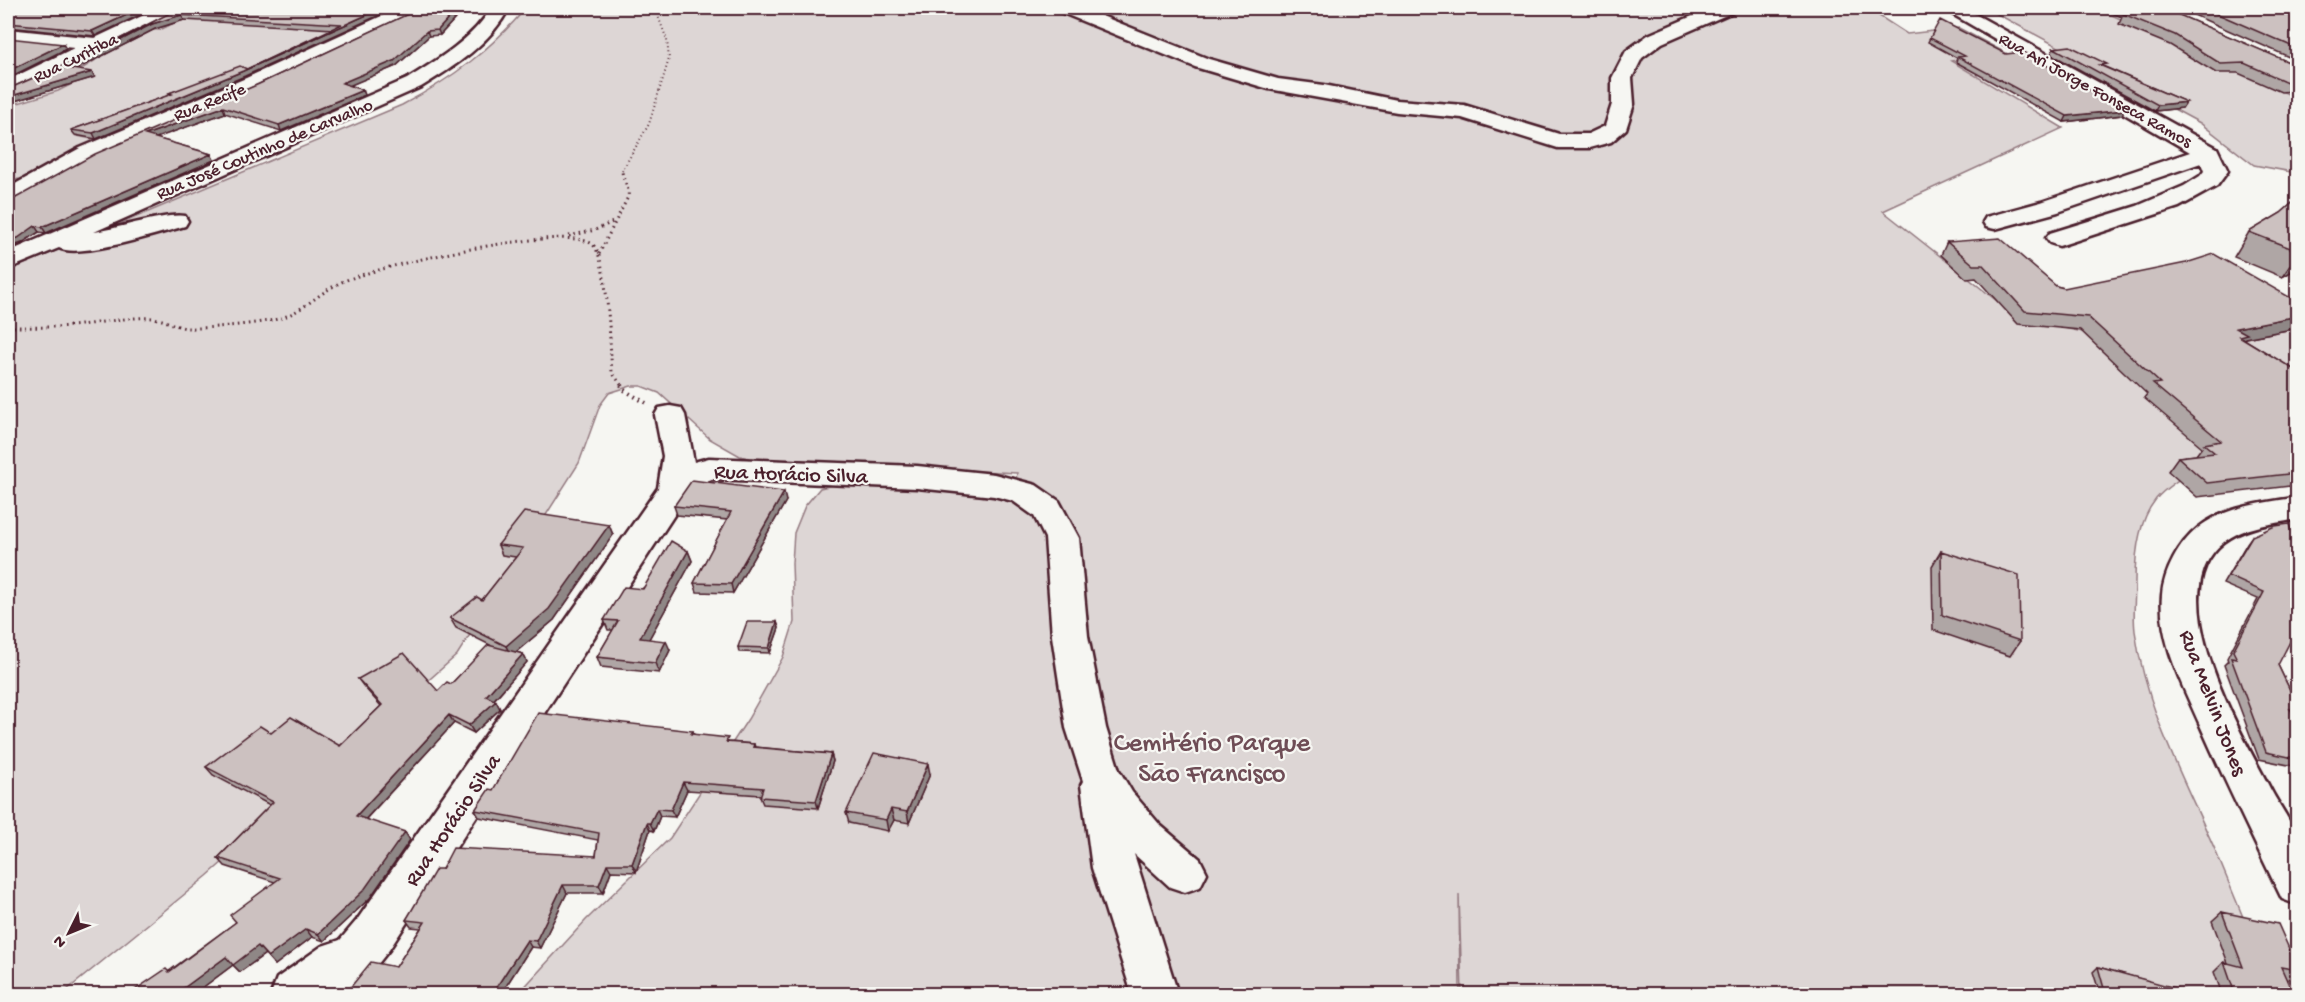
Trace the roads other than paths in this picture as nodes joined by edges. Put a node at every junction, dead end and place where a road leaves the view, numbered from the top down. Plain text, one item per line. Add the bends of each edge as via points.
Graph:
1 (172, 8) edge
2 (412, 8) edge
3 (500, 8) edge
4 (1067, 8) edge
5 (1726, 8) edge
6 (1951, 8) edge
7 (8, 36) edge
8 (101, 45) junction
9 (8, 88) edge
10 (2209, 153) junction
11 (8, 198) edge
12 (176, 221) dead end
13 (1995, 222) dead end
14 (2059, 238) dead end
15 (34, 248) junction
16 (8, 261) edge
17 (716, 467) junction
18 (674, 489) junction
19 (2298, 508) edge
20 (1100, 774) junction
21 (1185, 873) dead end
22 (2298, 885) edge
23 (373, 935) junction
24 (294, 994) edge
25 (325, 994) edge
26 (1155, 994) edge

1 - 8 street, Rua Curitiba
2 - 11 street, Rua Recife via 272,74 122,136 43,175
3 - 15 street, Rua José Coutinho de Carvalho via 485,30 414,83
4 - 5 street via 1190,59 1251,79 1397,106 1464,112 1544,138 1581,141 1603,137 1615,129 1623,104 1622,78 1632,55 1655,39
6 - 10 street, Rua Ari Jorge Fonseca Ramos
7 - 8 street
8 - 9 street, Rua Curitiba
10 - 13 street via 2078,200
10 - 14 street via 2216,171 2204,186 2135,215
12 - 15 street via 127,235
15 - 16 street, Rua José Coutinho de Carvalho
17 - 18 street, Rua Horácio Silva via 691,474
17 - 18 street via 691,454 672,422 679,456
17 - 20 street, Rua Horácio Silva via 916,477 1014,490 1047,509 1062,538 1076,676
18 - 23 street, Rua Horácio Silva
19 - 22 street, Rua Melvin Jones via 2241,522 2212,534 2186,571 2180,603 2188,648 2209,701
20 - 21 street, Rua Horácio Silva via 1117,804 1145,838
20 - 26 street via 1114,868
23 - 24 street
23 - 25 street, Rua Horácio Silva

